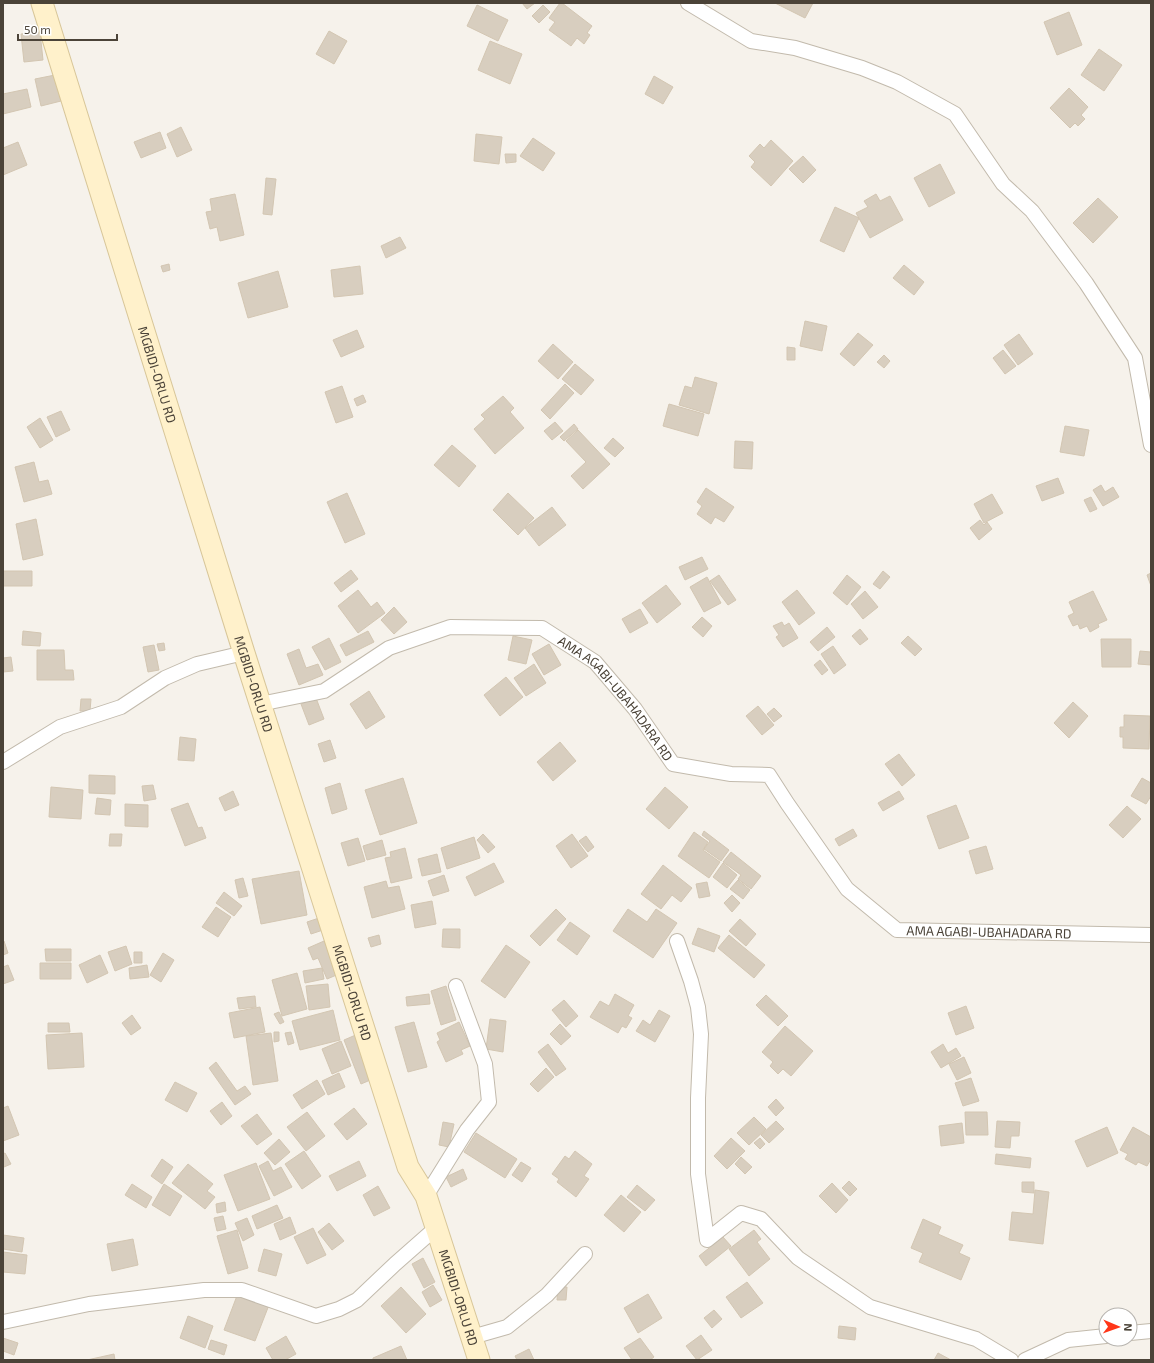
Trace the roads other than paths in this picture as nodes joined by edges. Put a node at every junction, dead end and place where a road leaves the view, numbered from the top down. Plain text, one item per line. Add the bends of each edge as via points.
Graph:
1 (42, 3) edge
2 (688, 3) edge
3 (1151, 445) edge
4 (244, 653) junction
5 (260, 704) junction
6 (3, 762) edge
7 (1151, 935) edge
8 (677, 941) dead end
9 (456, 986) dead end
10 (426, 1196) junction
11 (437, 1227) junction
12 (585, 1254) dead end
13 (3, 1322) edge
14 (1151, 1331) edge
15 (1138, 1332) edge
16 (472, 1337) junction
17 (1098, 1337) edge
18 (479, 1360) edge
19 (1011, 1360) edge
20 (1025, 1360) edge

1 - 4 main road, MGBIDI-ORLU RD
2 - 3 street via 752,41 795,48 862,68 897,82 955,114 1003,184 1032,212 1086,283 1135,358
4 - 5 main road, MGBIDI-ORLU RD
4 - 6 street via 197,664 165,678 120,707 60,727
5 - 7 street, AMA AGABI-UBAHADARA RD via 324,691 389,648 450,627 542,628 595,662 635,709 673,764 731,774 769,775 847,889 897,930
5 - 10 main road, MGBIDI-ORLU RD via 408,1167
8 - 19 street via 698,1007 701,1034 698,1174 707,1240 741,1213 761,1219 798,1258 870,1307 976,1339
9 - 10 street via 485,1064 489,1102 467,1130
10 - 11 main road, MGBIDI-ORLU RD
11 - 13 street via 357,1300 316,1316 242,1290 204,1290 88,1304
11 - 16 main road, MGBIDI-ORLU RD
12 - 16 street via 546,1295 507,1327
14 - 15 street
16 - 18 main road, MGBIDI-ORLU RD
17 - 20 street via 1068,1340

